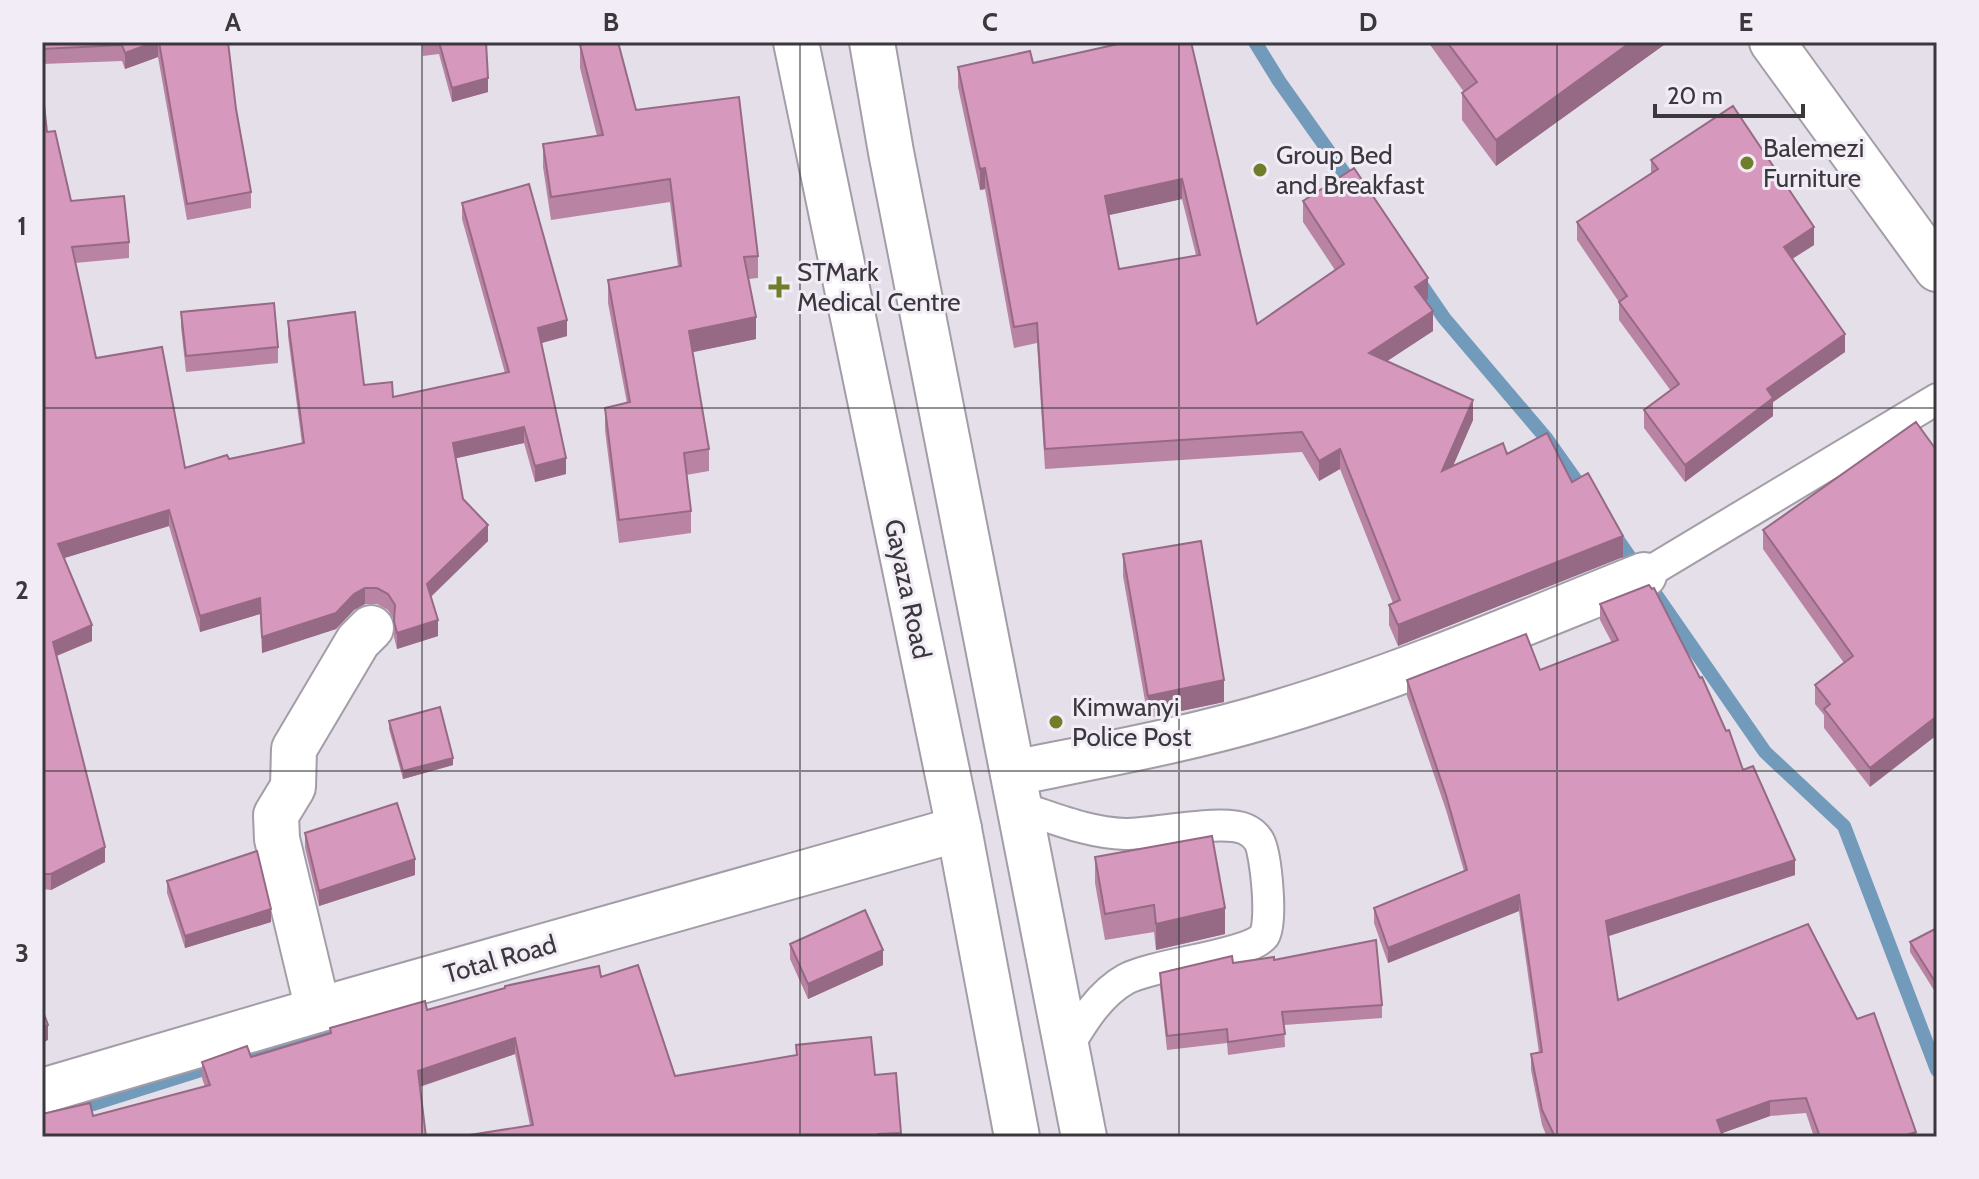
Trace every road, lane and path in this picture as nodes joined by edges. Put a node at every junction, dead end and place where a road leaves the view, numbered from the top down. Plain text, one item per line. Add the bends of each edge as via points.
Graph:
1 (796, 42) edge
2 (872, 42) edge
3 (1772, 42) edge
4 (1937, 269) edge
5 (1937, 399) edge
6 (1644, 575) joint
7 (371, 628) dead end
8 (1016, 790) junction
9 (959, 829) junction
10 (318, 1010) junction
11 (1067, 1048) junction
12 (42, 1091) edge
13 (1017, 1137) edge
14 (1084, 1137) edge

1 - 9 main road, Gayaza Road
2 - 8 main road
3 - 4 main road
5 - 6 lane
6 - 8 main road via 1378,680
7 - 10 main road via 301,735 294,749 293,787 276,815 277,839
8 - 11 main road
8 - 11 lane via 1102,832 1157,833 1231,824 1249,830 1260,842 1270,923 1263,937 1246,947 1122,981 1085,1018
9 - 10 main road, Total Road
9 - 13 main road, Gayaza Road
10 - 12 main road, Total Road
11 - 14 main road

